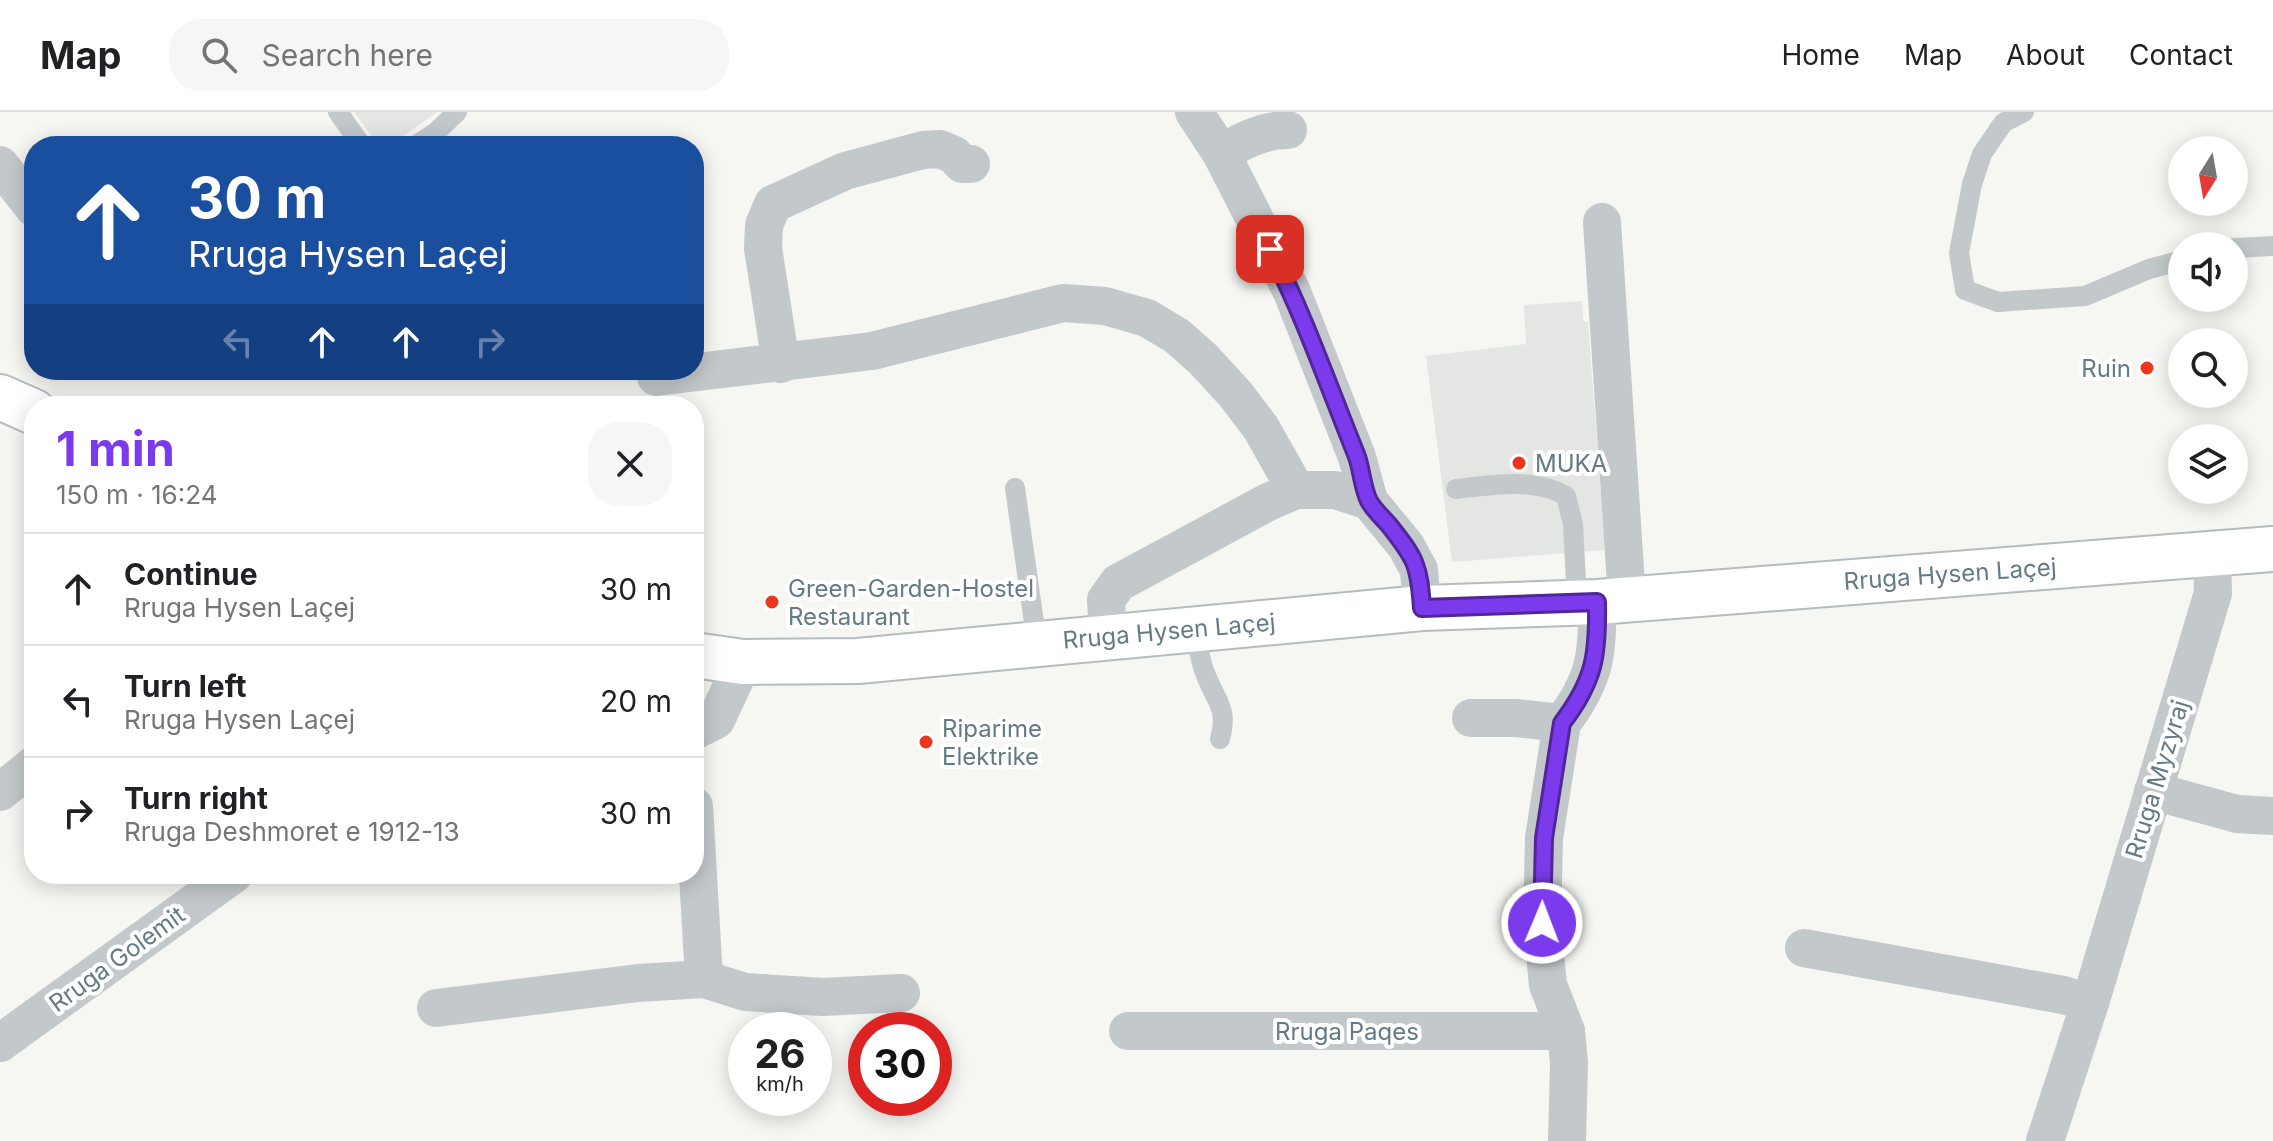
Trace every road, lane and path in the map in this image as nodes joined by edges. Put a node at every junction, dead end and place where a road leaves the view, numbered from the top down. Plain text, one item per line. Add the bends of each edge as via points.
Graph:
1 (338, 112) edge
2 (457, 112) edge
3 (1194, 112) edge
4 (2024, 112) edge
5 (1288, 130) dead end
6 (355, 136) edge
7 (430, 136) edge
8 (1221, 153) junction
9 (971, 164) dead end
10 (0, 165) edge
11 (24, 195) edge
12 (1602, 222) dead end
13 (2273, 246) edge
14 (2248, 247) edge
15 (2168, 264) edge
16 (781, 364) junction
17 (704, 372) edge
18 (0, 397) edge
19 (24, 408) edge
20 (1015, 488) dead end
21 (1456, 489) dead end
22 (1296, 490) junction
23 (1369, 501) junction
24 (2273, 549) edge
25 (2212, 554) junction
26 (1600, 601) junction
27 (1422, 608) junction
28 (1194, 628) junction
29 (1108, 637) junction
30 (1037, 644) junction
31 (704, 656) edge
32 (743, 662) junction
33 (1471, 718) dead end
34 (1562, 723) junction
35 (704, 726) edge
36 (1220, 739) dead end
37 (24, 773) edge
38 (2153, 791) junction
39 (0, 792) edge
40 (2273, 816) edge
41 (220, 884) edge
42 (699, 884) edge
43 (1804, 948) dead end
44 (704, 979) junction
45 (901, 993) dead end
46 (2090, 1003) junction
47 (436, 1008) dead end
48 (1128, 1031) dead end
49 (1566, 1031) junction
50 (0, 1043) edge
51 (1567, 1141) edge
52 (2045, 1141) edge

1 - 6 lane
2 - 7 lane
3 - 8 street
4 - 15 lane via 2003,123 1982,154 1972,184 1959,253 1965,290 1998,302 2085,296
5 - 8 street via 1254,136
8 - 23 street via 1292,292
9 - 16 street via 940,149 923,150 845,171 773,204 764,225 763,248
10 - 11 street
12 - 26 street
13 - 14 lane
16 - 17 street
16 - 22 street via 872,351 1063,303 1105,306 1147,318 1203,359 1261,428
18 - 19 main road
20 - 30 lane
21 - 26 lane via 1533,485 1553,487 1566,496
22 - 23 street via 1335,490
22 - 29 street via 1118,583 1106,600
23 - 27 street via 1419,570
24 - 25 main road, Rruga Hysen Laçej
25 - 26 main road, Rruga Hysen Laçej
25 - 38 street, Rruga Myzyraj via 2213,593
26 - 27 main road, Rruga Hysen Laçej
26 - 34 street via 1594,666
27 - 28 main road, Rruga Hysen Laçej
28 - 29 main road, Rruga Hysen Laçej
28 - 36 lane via 1207,678 1223,709
29 - 30 main road, Rruga Hysen Laçej
30 - 32 main road, Rruga Hysen Laçej via 858,661
31 - 32 main road, Rruga Hysen Laçej
32 - 35 street via 716,720
33 - 34 street
34 - 49 street via 1544,838 1542,923 1548,985
37 - 39 street
38 - 40 street via 2237,814
38 - 46 street, Rruga Myzyraj
41 - 50 street, Rruga Golemit
42 - 44 street
43 - 46 street
44 - 45 street via 745,992 823,997
44 - 47 street
46 - 52 street, Rruga Myzyraj
48 - 49 street, Rruga Paqes
49 - 51 street

